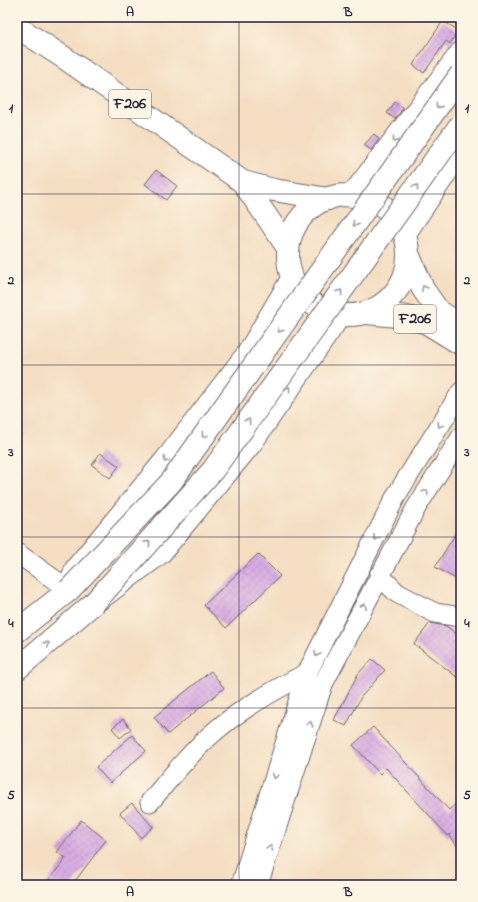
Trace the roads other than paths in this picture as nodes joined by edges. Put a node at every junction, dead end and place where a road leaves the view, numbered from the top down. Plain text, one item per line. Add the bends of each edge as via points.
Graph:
1 (17, 27) edge
2 (461, 53) edge
3 (461, 74) edge
4 (461, 124) edge
5 (461, 150) edge
6 (243, 182) junction
7 (352, 196) junction
8 (328, 199) junction
9 (405, 233) junction
10 (288, 248) junction
11 (409, 256) junction
12 (292, 279) junction
13 (367, 313) junction
14 (340, 315) junction
15 (461, 324) edge
16 (461, 344) edge
17 (461, 392) edge
18 (461, 437) edge
19 (19, 558) edge
20 (379, 575) junction
21 (69, 590) junction
22 (94, 603) junction
23 (461, 616) edge
24 (17, 631) edge
25 (17, 669) edge
26 (307, 674) junction
27 (150, 802) dead end
28 (241, 885) edge
29 (258, 885) edge

1 - 6 main road, F206
2 -> 7 main road
3 -> 21 main road, bridge via 171,482
22 -> 4 main road, bridge via 213,470
5 - 9 main road
6 - 8 main road, F206
6 - 10 main road, F206
7 - 8 main road via 343,195
7 - 9 main road via 363,196 380,204 395,216
8 - 10 main road via 313,207 301,218
9 - 11 main road
10 - 12 main road via 288,264
11 - 13 main road via 406,274 397,292
15 -> 11 main road, F206 via 439,312 423,288
12 - 14 main road via 300,293 311,304
12 -> 21 main road via 250,352 76,570
13 - 14 main road
13 - 16 main road, F206 via 407,317 427,323
22 -> 14 main road via 160,553 251,443
17 -> 26 street via 397,494
20 -> 18 street via 416,508
19 - 21 street
20 - 23 street via 397,593 435,613
29 -> 20 street via 324,684
21 - 24 main road
25 -> 22 main road
26 - 27 street via 273,690 214,732
26 -> 28 street

